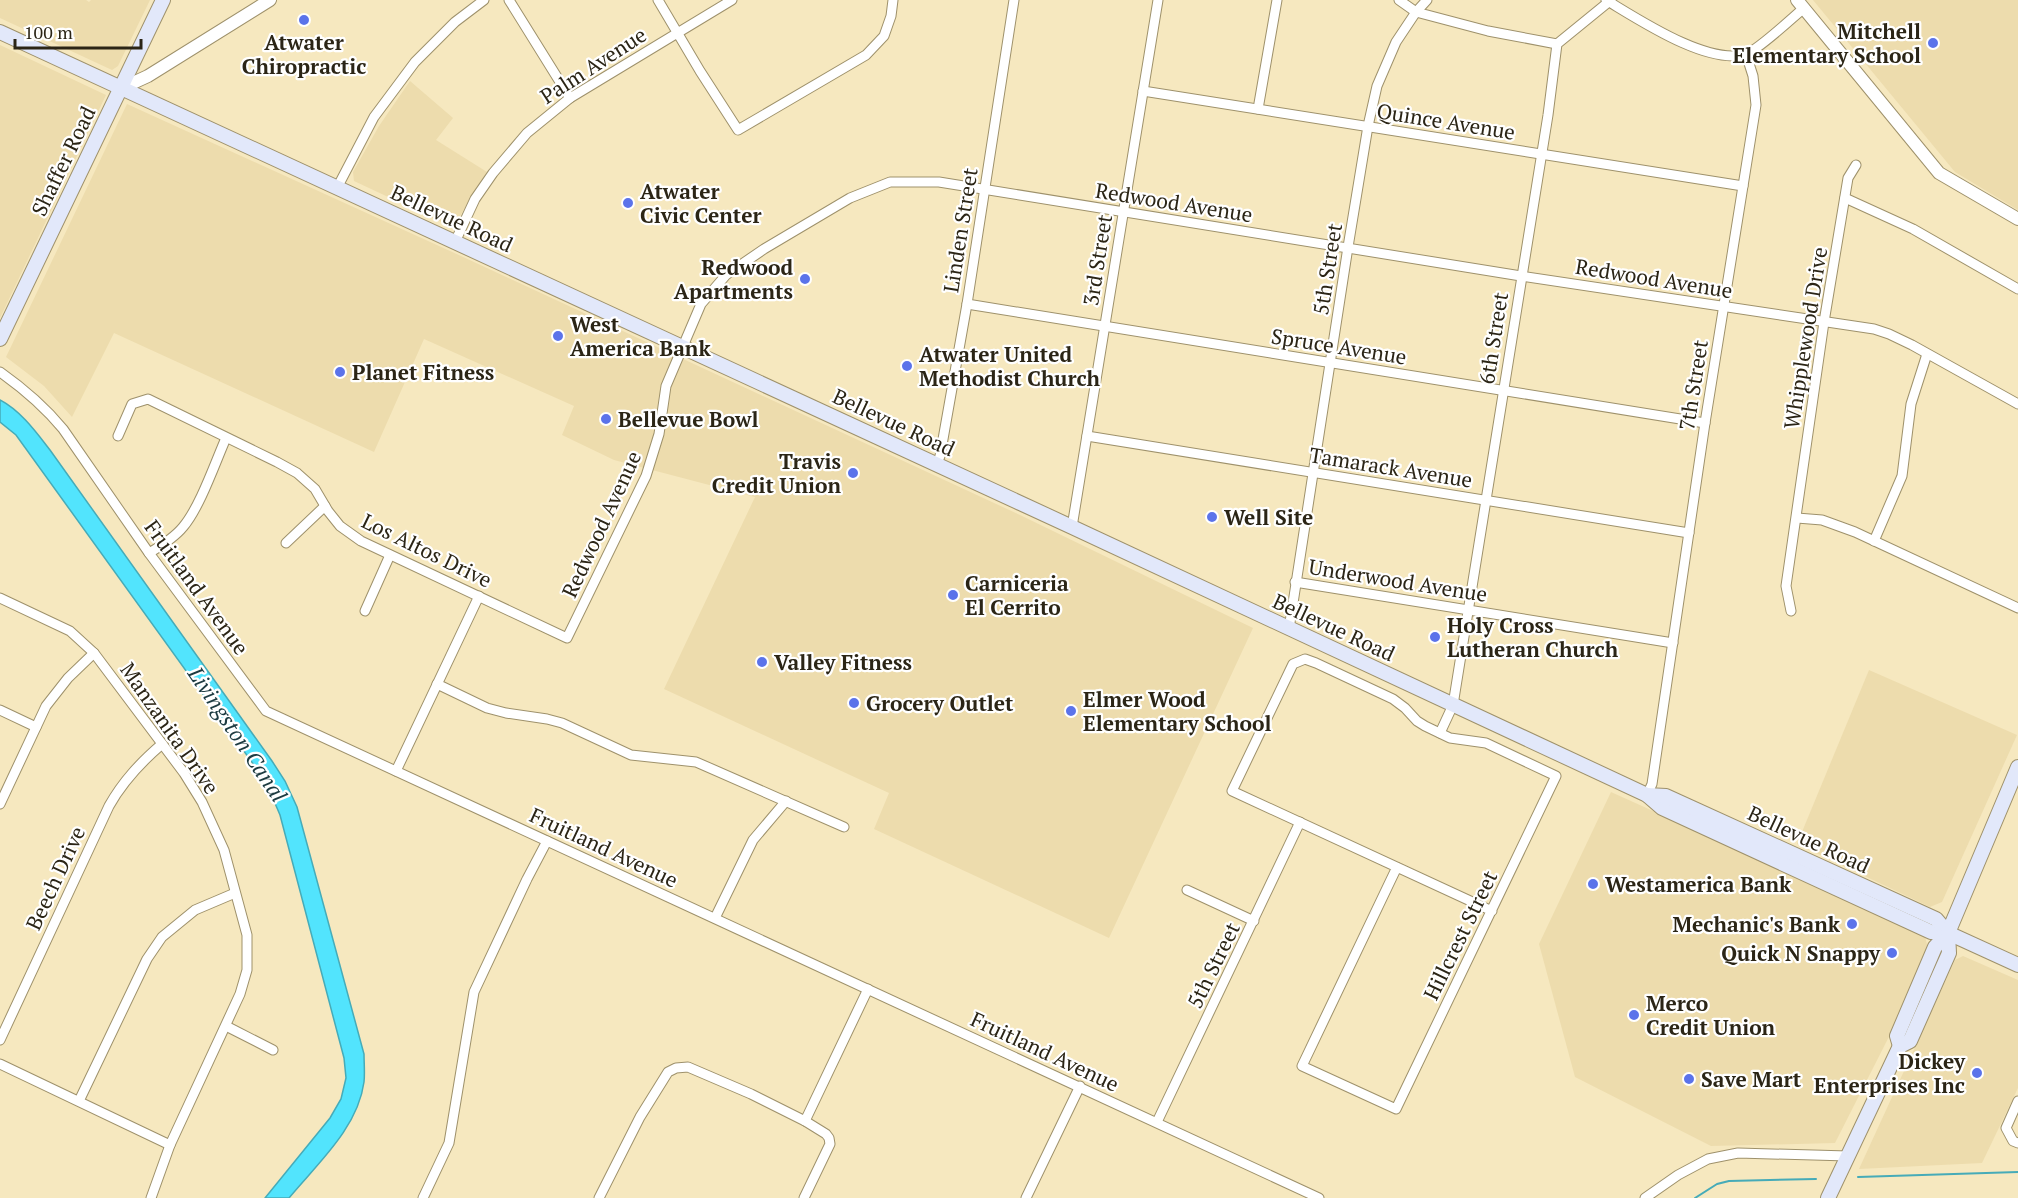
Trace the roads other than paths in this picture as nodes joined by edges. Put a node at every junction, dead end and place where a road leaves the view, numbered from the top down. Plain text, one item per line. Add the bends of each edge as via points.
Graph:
1 (164, 0) edge
2 (270, 0) edge
3 (484, 0) edge
4 (509, 0) edge
5 (658, 0) edge
6 (732, 0) edge
7 (893, 0) edge
8 (1014, 0) edge
9 (1158, 0) edge
10 (1277, 0) edge
11 (1399, 0) edge
12 (1427, 0) edge
13 (1609, 1) edge
14 (1800, 4) edge
15 (1416, 12) junction
16 (0, 32) edge
17 (678, 32) junction
18 (1557, 44) junction
19 (1746, 54) junction
20 (122, 88) junction
21 (1143, 91) junction
22 (570, 98) junction
23 (1258, 109) junction
24 (1368, 126) junction
25 (1542, 154) junction
26 (1856, 165) dead end
27 (1743, 186) junction
28 (337, 188) junction
29 (984, 190) junction
30 (1845, 198) junction
31 (1124, 212) junction
32 (2018, 219) edge
33 (455, 242) junction
34 (1348, 247) junction
35 (1521, 276) junction
36 (2018, 289) edge
37 (967, 304) junction
38 (1724, 307) junction
39 (1824, 322) junction
40 (1105, 327) junction
41 (0, 339) edge
42 (682, 347) junction
43 (1927, 354) junction
44 (1330, 362) junction
45 (0, 372) edge
46 (1503, 391) junction
47 (2018, 404) edge
48 (1705, 423) junction
49 (118, 436) dead end
50 (1088, 436) junction
51 (226, 438) junction
52 (937, 464) junction
53 (1313, 473) junction
54 (1486, 501) junction
55 (325, 506) junction
56 (1797, 518) junction
57 (1072, 526) junction
58 (1689, 533) junction
59 (1874, 541) junction
60 (286, 543) dead end
61 (149, 554) junction
62 (390, 555) junction
63 (1295, 582) junction
64 (0, 597) edge
65 (478, 597) junction
66 (2018, 608) edge
67 (365, 610) dead end
68 (1468, 610) junction
69 (1791, 611) dead end
70 (1289, 629) junction
71 (567, 638) joint
72 (1673, 642) junction
73 (94, 653) junction
74 (437, 684) junction
75 (1453, 705) junction
76 (0, 710) edge
77 (36, 727) junction
78 (1440, 733) junction
79 (162, 744) junction
80 (2018, 767) edge
81 (396, 771) junction
82 (1647, 795) junction
83 (786, 801) junction
84 (0, 804) edge
85 (1300, 822) junction
86 (844, 827) dead end
87 (547, 841) junction
88 (1397, 867) junction
89 (1827, 871) junction
90 (1804, 875) junction
91 (1187, 890) dead end
92 (235, 893) junction
93 (1492, 910) junction
94 (715, 918) junction
95 (1254, 921) junction
96 (1948, 933) junction
97 (2018, 965) edge
98 (868, 988) junction
99 (226, 1026) junction
100 (0, 1040) edge
101 (273, 1050) dead end
102 (0, 1064) edge
103 (1080, 1086) junction
104 (79, 1101) junction
105 (2018, 1101) edge
106 (805, 1121) junction
107 (1157, 1122) junction
108 (2018, 1143) edge
109 (170, 1144) junction
110 (1848, 1156) junction
111 (151, 1198) edge
112 (423, 1198) edge
113 (599, 1198) edge
114 (804, 1198) edge
115 (1026, 1198) edge
116 (1319, 1198) edge
117 (1645, 1198) edge
118 (1828, 1198) edge

1 - 20 main road, Shaffer Road
2 - 20 street
3 - 28 street via 455,22 415,62 374,117
4 - 22 street
5 - 17 street
6 - 17 street, Palm Avenue
7 - 17 street via 884,36 866,55 738,130
8 - 29 street, Linden Street
9 - 21 street, 3rd Street
10 - 23 street
11 - 15 street
12 - 15 street, 5th Street
13 - 18 street
13 - 19 street via 1678,42 1734,56
14 - 19 street
14 - 32 street via 1939,173
15 - 18 street
15 - 24 street, 5th Street via 1389,55
16 - 20 main road, Bellevue Road
17 - 22 street, Palm Avenue
18 - 25 street, 6th Street
19 - 27 street, 7th Street via 1756,105
20 - 28 main road, Bellevue Road
20 - 41 main road, Shaffer Road
21 - 23 street, Quince Avenue
21 - 31 street, 3rd Street
22 - 33 street, Palm Avenue via 527,133 493,173 475,199
23 - 24 street, Quince Avenue
24 - 25 street, Quince Avenue
24 - 34 street, 5th Street
25 - 27 street, Quince Avenue
25 - 35 street, 6th Street
26 - 30 street, Whipplewood Drive via 1848,178
27 - 38 street, 7th Street
28 - 33 main road, Bellevue Road
29 - 31 street, Redwood Avenue
29 - 37 street, Linden Street
29 - 42 street, Redwood Avenue via 939,182 890,182 849,198 726,275 701,304
30 - 36 street via 1913,229
30 - 39 street, Whipplewood Drive
31 - 34 street, Redwood Avenue
31 - 40 street, 3rd Street
33 - 42 main road, Bellevue Road
34 - 35 street, Redwood Avenue
34 - 44 street, 5th Street
35 - 38 street, Redwood Avenue
35 - 46 street, 6th Street
37 - 40 street, Spruce Avenue
37 - 52 street, Linden Street
38 - 39 street, Redwood Avenue
38 - 48 street, 7th Street
39 - 43 street, Redwood Avenue via 1874,329
39 - 56 street, Whipplewood Drive
40 - 44 street, Spruce Avenue
40 - 50 street, 3rd Street
42 - 52 main road, Bellevue Road
42 - 71 street, Redwood Avenue via 666,386 659,434 646,476
43 - 47 street, Redwood Avenue
43 - 59 street via 1911,404 1902,476
44 - 46 street, Spruce Avenue
44 - 53 street, 5th Street
45 - 61 street, Fruitland Avenue via 25,390 63,429
46 - 48 street, Spruce Avenue
46 - 54 street, 6th Street
48 - 58 street, 7th Street
49 - 51 street, Los Altos Drive via 132,404 148,399
50 - 53 street, Tamarack Avenue
50 - 57 street, 3rd Street
51 - 55 street, Los Altos Drive via 297,473 315,489
51 - 61 street via 188,521
52 - 57 main road, Bellevue Road
53 - 54 street, Tamarack Avenue
53 - 63 street, 5th Street
54 - 58 street, Tamarack Avenue
54 - 68 street, 6th Street
55 - 60 street
55 - 62 street, Los Altos Drive via 340,526
56 - 59 street via 1822,520
56 - 69 street, Whipplewood Drive via 1786,586
57 - 70 main road, Bellevue Road
58 - 72 street, 7th Street
59 - 66 street
61 - 81 street, Fruitland Avenue via 266,711
62 - 65 street, Los Altos Drive
62 - 67 street
63 - 68 street, Underwood Avenue
63 - 70 street, 5th Street
64 - 73 street, Manzanita Drive via 70,631
65 - 71 street, Los Altos Drive
65 - 74 street
68 - 72 street, Underwood Avenue
68 - 75 street, 6th Street
70 - 75 main road, Bellevue Road
72 - 82 street, 7th Street via 1652,784
73 - 77 street via 46,706
73 - 79 street, Manzanita Drive
74 - 81 street
74 - 83 street via 496,711 562,723 632,755 696,762
75 - 78 street, 6th Street
75 - 82 main road, Bellevue Road
76 - 77 street
77 - 84 street
78 - 85 street via 1417,721 1393,699 1305,659 1293,664 1232,791
78 - 93 street, Hillcrest Street via 1486,743 1556,776
79 - 92 street, Manzanita Drive via 207,812 224,850
79 - 100 street, Beech Drive via 140,762 109,806
80 - 96 main road
81 - 87 street, Fruitland Avenue
82 - 89 main road, Bellevue Road via 1666,796
82 - 90 main road, Bellevue Road via 1662,808
83 - 86 street
83 - 94 street via 753,840
85 - 88 street
85 - 95 street, 5th Street
87 - 94 street, Fruitland Avenue
87 - 112 street via 474,992 449,1143
88 - 93 street
88 - 93 street, Hillcrest Street via 1302,1066 1396,1109
89 - 90 main road
89 - 96 main road, Bellevue Road via 1936,919
90 - 96 main road, Bellevue Road via 1931,932
91 - 95 street
92 - 99 street, Manzanita Drive via 246,935 247,970
92 - 104 street via 195,909 162,937 147,959
94 - 98 street, Fruitland Avenue
95 - 107 street, 5th Street
96 - 97 main road, Bellevue Road
96 - 110 main road via 1949,953 1910,1041 1900,1046
98 - 103 street, Fruitland Avenue
98 - 106 street
99 - 101 street
99 - 109 street, Manzanita Drive
102 - 104 street
103 - 107 street, Fruitland Avenue
103 - 115 street
104 - 109 street
105 - 108 street via 2006,1128
106 - 113 street via 688,1067 676,1068 668,1072 640,1117
106 - 114 street via 826,1134 830,1144
107 - 116 street, Fruitland Avenue
109 - 111 street, Manzanita Drive
110 - 117 street via 1738,1153 1708,1159
110 - 118 main road

